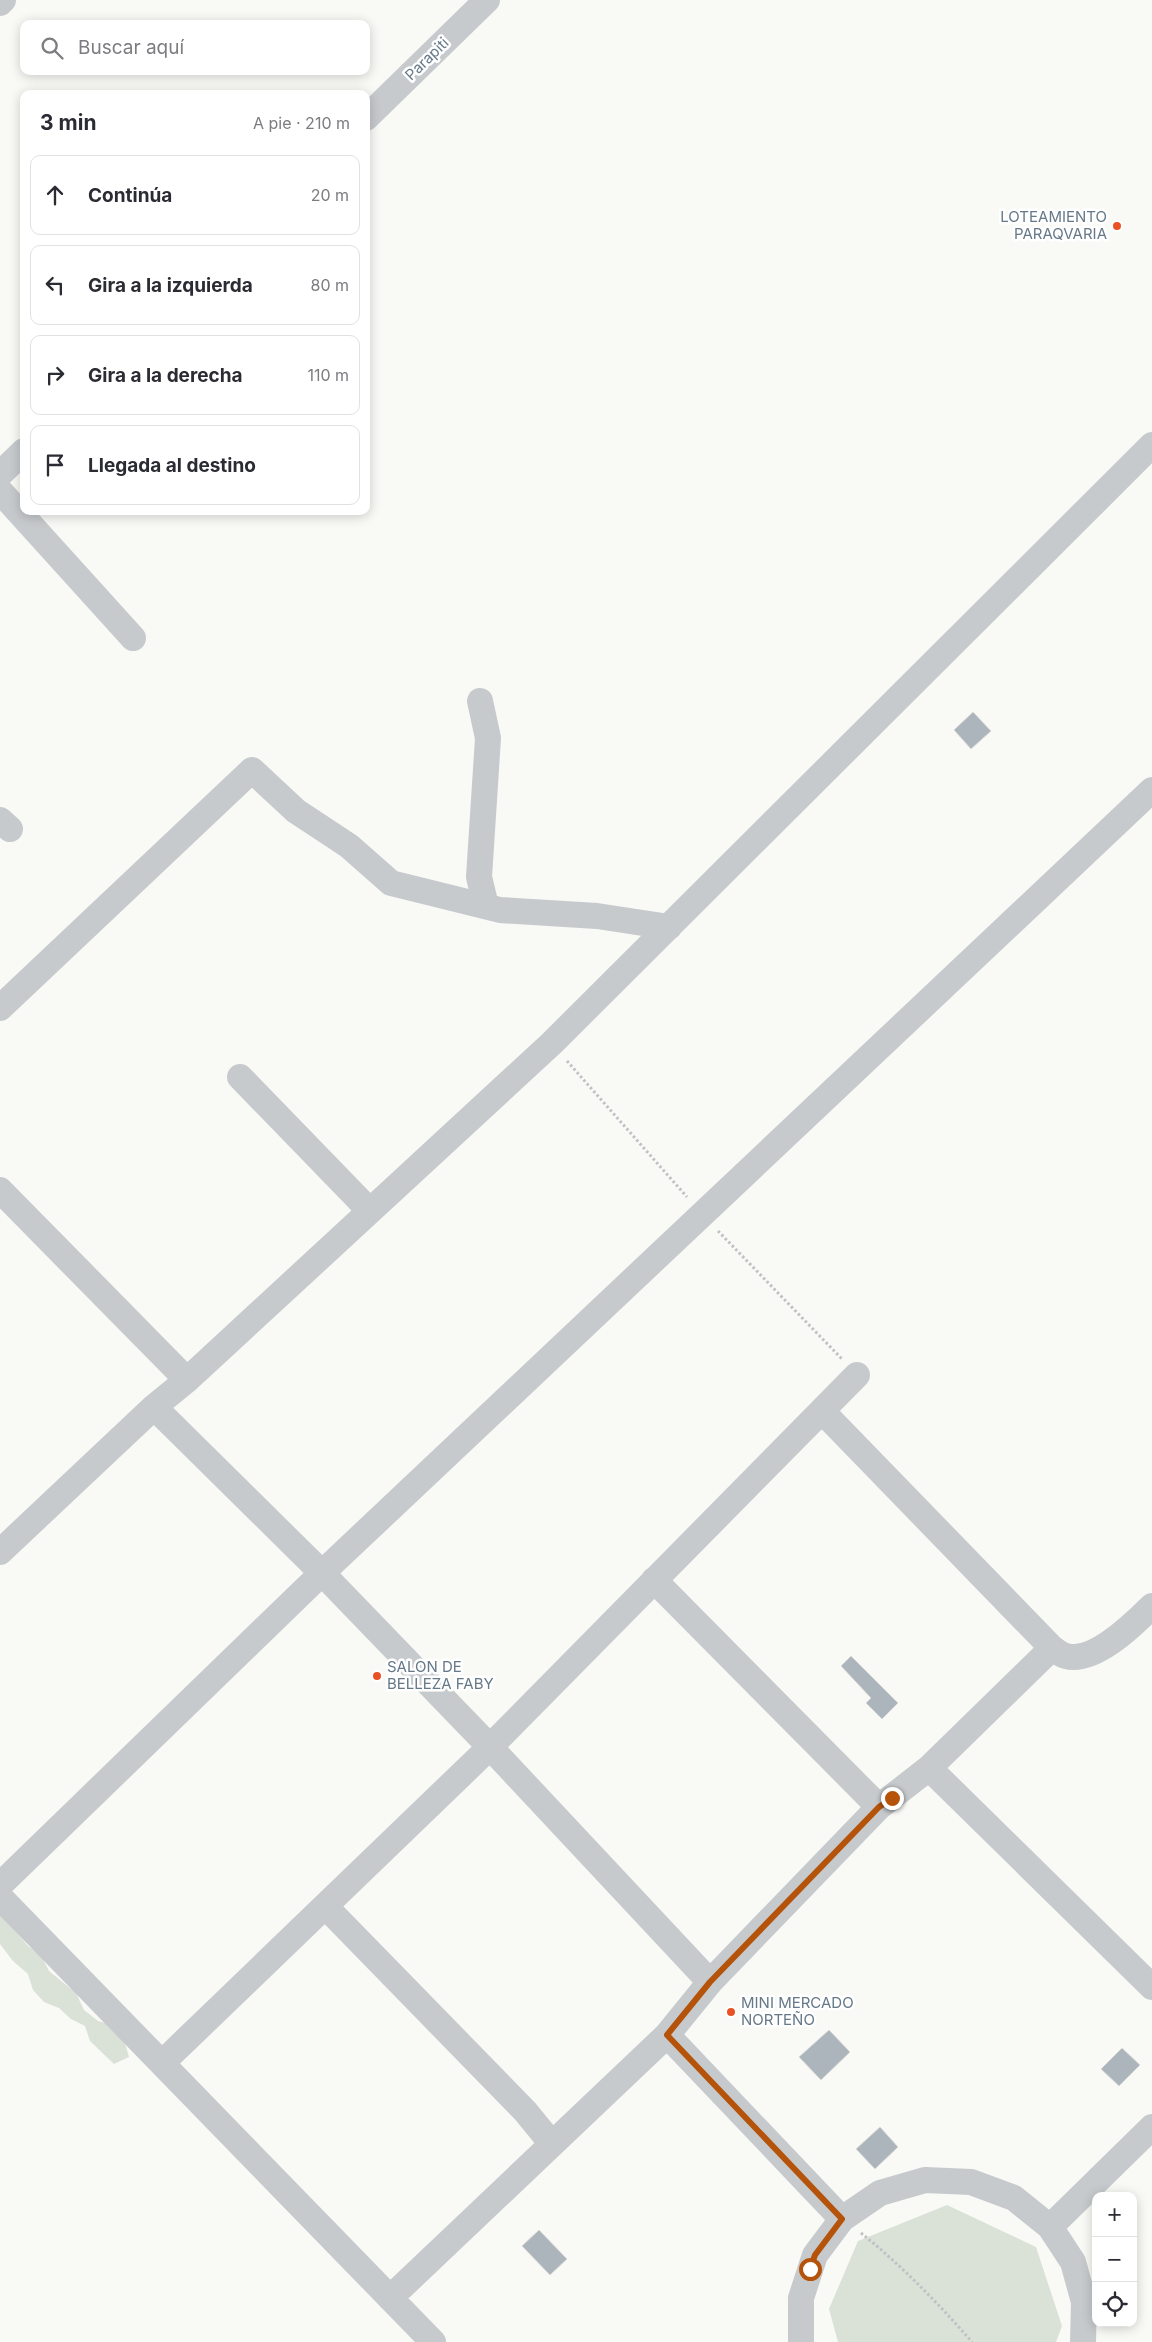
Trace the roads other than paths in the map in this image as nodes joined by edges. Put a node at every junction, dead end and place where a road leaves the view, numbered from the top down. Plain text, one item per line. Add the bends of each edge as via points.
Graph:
1 (3, 0) edge
2 (487, 0) edge
3 (0, 3) edge
4 (370, 114) edge
5 (1152, 445) edge
6 (20, 455) edge
7 (0, 474) edge
8 (0, 491) edge
9 (20, 513) edge
10 (22, 515) edge
11 (133, 638) dead end
12 (480, 701) dead end
13 (1152, 790) edge
14 (486, 906) junction
15 (669, 927) junction
16 (0, 1008) edge
17 (240, 1077) dead end
18 (0, 1190) edge
19 (370, 1211) junction
20 (857, 1375) dead end
21 (187, 1380) junction
22 (154, 1407) junction
23 (822, 1411) junction
24 (4, 1540) edge
25 (322, 1573) junction
26 (654, 1580) junction
27 (1152, 1606) edge
28 (1052, 1648) junction
29 (490, 1747) junction
30 (928, 1768) junction
31 (879, 1807) junction
32 (0, 1885) edge
33 (0, 1897) edge
34 (325, 1906) junction
35 (710, 1982) junction
36 (1152, 1987) edge
37 (667, 2035) junction
38 (162, 2063) junction
39 (1152, 2127) edge
40 (552, 2144) junction
41 (842, 2219) junction
42 (1050, 2227) junction
43 (390, 2298) junction
44 (433, 2342) edge
45 (801, 2342) edge
46 (1083, 2342) edge

1 - 3 street
2 - 4 street, Parapiti
5 - 15 street
6 - 7 street
8 - 9 street
10 - 11 street
12 - 14 street via 488,738 479,877
13 - 25 street
14 - 15 street via 500,910 597,916
14 - 16 street via 391,883 349,846 296,811 252,770
15 - 19 street via 552,1043
17 - 19 street
18 - 21 street
19 - 21 street
20 - 23 street
21 - 22 street
22 - 24 street
22 - 25 street
23 - 26 street
23 - 28 street
25 - 29 street
25 - 32 street
26 - 29 street
26 - 31 street
27 - 28 street via 1109,1643 1082,1657 1066,1656
28 - 30 street
29 - 34 street
29 - 35 street
30 - 31 street
30 - 36 street
31 - 35 street
33 - 38 street
34 - 38 street
34 - 40 street via 525,2111
35 - 37 street
37 - 40 street
37 - 41 street
38 - 43 street
39 - 42 street
40 - 43 street
41 - 42 street via 880,2193 924,2180 962,2181 1014,2198
41 - 45 street via 815,2255 801,2298
42 - 46 street via 1073,2262 1084,2302
43 - 44 street

